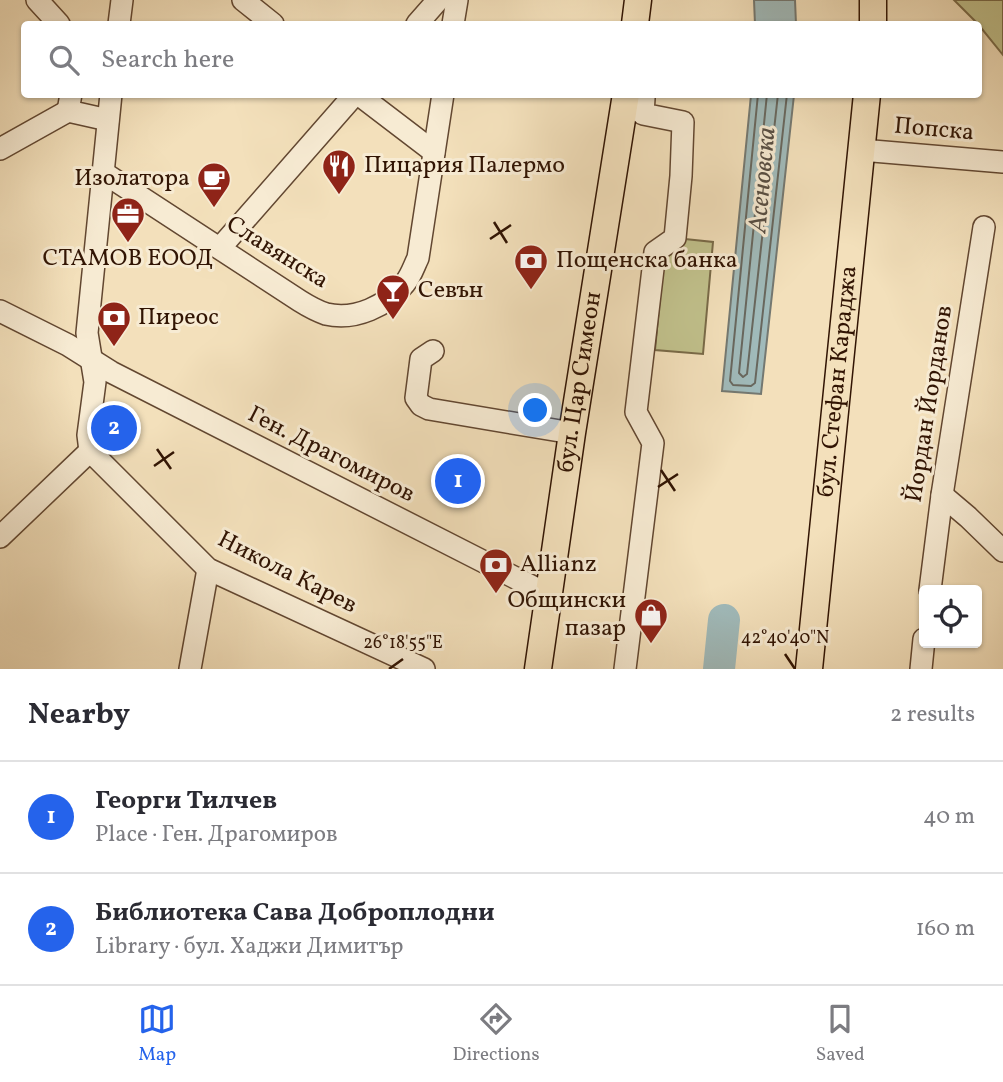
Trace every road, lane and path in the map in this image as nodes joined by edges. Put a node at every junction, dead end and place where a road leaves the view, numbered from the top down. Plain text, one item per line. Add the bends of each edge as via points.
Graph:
1 (37, 0) edge
2 (122, 0) edge
3 (243, 0) edge
4 (438, 0) edge
5 (457, 0) edge
6 (638, 0) edge
7 (873, 0) edge
8 (56, 21) edge
9 (119, 21) edge
10 (269, 21) edge
11 (419, 21) edge
12 (454, 21) edge
13 (635, 21) edge
14 (873, 21) edge
15 (111, 98) edge
16 (353, 98) edge
17 (362, 98) edge
18 (442, 98) edge
19 (626, 98) edge
20 (644, 98) edge
21 (867, 98) edge
22 (69, 103) edge
23 (108, 120) junction
24 (0, 149) edge
25 (861, 150) junction
26 (434, 152) junction
27 (1003, 162) edge
28 (104, 173) junction
29 (984, 227) dead end
30 (220, 248) junction
31 (0, 311) edge
32 (433, 351) dead end
33 (90, 360) junction
34 (572, 433) junction
35 (90, 451) junction
36 (942, 495) junction
37 (0, 537) edge
38 (1003, 551) edge
39 (208, 569) junction
40 (931, 585) edge
41 (550, 595) junction
42 (923, 648) edge
43 (419, 667) edge
44 (190, 669) edge
45 (538, 669) edge
46 (625, 669) edge
47 (808, 669) edge
48 (921, 669) edge

1 - 8 street
2 - 9 street
3 - 10 street
4 - 11 street
5 - 12 street
6 - 13 main road
7 - 14 main road
15 - 23 street
16 - 30 street
17 - 26 street
18 - 26 street, Славянска
19 - 34 main road, бул. Цар Симеон
20 - 46 street via 643,114 683,122 675,238 655,252 636,412 653,443
21 - 25 main road, бул. Стефан Караджа
22 - 23 street
22 - 24 street
23 - 28 street
25 - 27 street, Попска
25 - 47 main road, бул. Стефан Караджа
26 - 30 street, Славянска via 418,258 406,282 369,311 343,316 324,313
28 - 30 street, Славянска
28 - 33 street via 86,333
29 - 36 street, Йордан Йорданов
31 - 33 street, Ген. Драгомиров
32 - 34 street via 421,359 416,398 421,405
33 - 35 street via 95,382
33 - 41 street, Ген. Драгомиров
34 - 41 main road, бул. Цар Симеон
35 - 37 street
35 - 39 street, Никола Карев
36 - 38 street
36 - 40 street, Йордан Йорданов
39 - 43 street, Никола Карев
39 - 44 street
41 - 45 main road, бул. Цар Симеон
42 - 48 street

